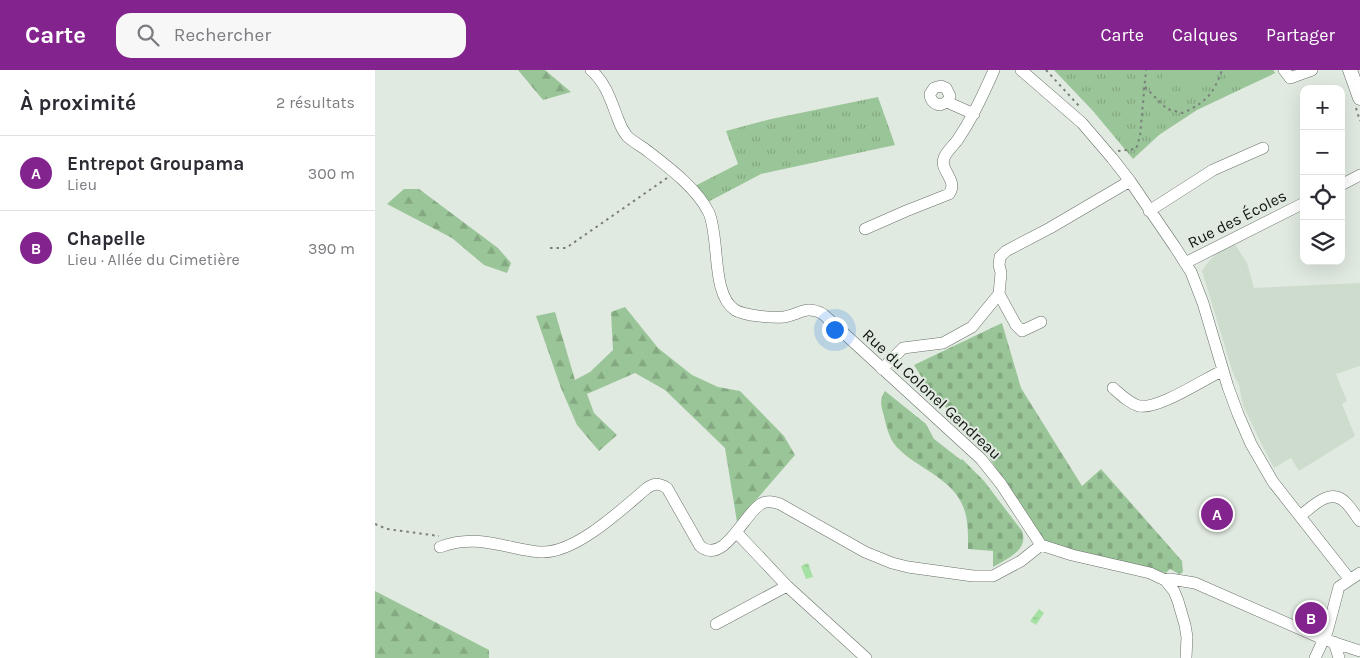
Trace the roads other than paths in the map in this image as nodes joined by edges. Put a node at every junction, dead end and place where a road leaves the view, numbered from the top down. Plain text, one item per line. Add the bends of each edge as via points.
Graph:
1 (591, 70) edge
2 (994, 70) edge
3 (1021, 70) edge
4 (1285, 70) edge
5 (1312, 70) edge
6 (1350, 70) edge
7 (1360, 98) edge
8 (947, 102) dead end
9 (974, 114) junction
10 (1263, 148) dead end
11 (1360, 175) edge
12 (1130, 181) junction
13 (1345, 183) edge
14 (1300, 206) edge
15 (1149, 210) junction
16 (865, 229) dead end
17 (1185, 263) junction
18 (999, 294) junction
19 (1041, 322) dead end
20 (882, 369) junction
21 (1223, 371) junction
22 (1113, 388) dead end
23 (1300, 516) junction
24 (1360, 521) edge
25 (737, 533) junction
26 (443, 542) road end
27 (1041, 545) junction
28 (1355, 576) edge
29 (1165, 580) junction
30 (787, 586) junction
31 (716, 624) dead end
32 (1328, 640) junction
33 (1360, 650) edge
34 (866, 658) edge
35 (1186, 658) edge
36 (1315, 658) edge
37 (1339, 658) edge

1 - 20 street, Rue du Colonel Gendreau via 601,78 625,135 675,172 703,203 714,231 719,277 729,304 736,310 758,316 785,317 806,310 817,311
2 - 9 street
3 - 12 street via 1082,123
4 - 5 street via 1290,78
6 - 7 main road
8 - 9 street
9 - 16 street via 944,157 943,163 953,184 949,194
10 - 15 street via 1213,170
11 - 13 street
12 - 15 street
12 - 18 street via 1005,251 999,265
14 - 17 street, Rue des Écoles
15 - 17 street
17 - 21 street via 1203,303
18 - 19 street via 1022,331
18 - 20 street via 972,327 943,342 903,348
20 - 27 street, Rue du Colonel Gendreau via 981,459
21 - 22 street via 1171,398 1145,406 1127,400
21 - 23 street via 1251,444 1273,482
23 - 24 street via 1324,498 1332,496 1344,500
23 - 28 street via 1347,576
25 - 26 street via 716,550 704,549 671,492 662,484 656,484 583,538 561,549 542,552 480,541
25 - 27 street via 757,507 774,502 849,544 892,563 983,577 1006,570
25 - 30 street
27 - 29 street via 1150,573
28 - 32 street via 1339,587 1327,632
29 - 32 street via 1195,583
29 - 35 street via 1178,601 1185,625
30 - 31 street
30 - 34 street
32 - 33 street
32 - 36 street
32 - 37 street

